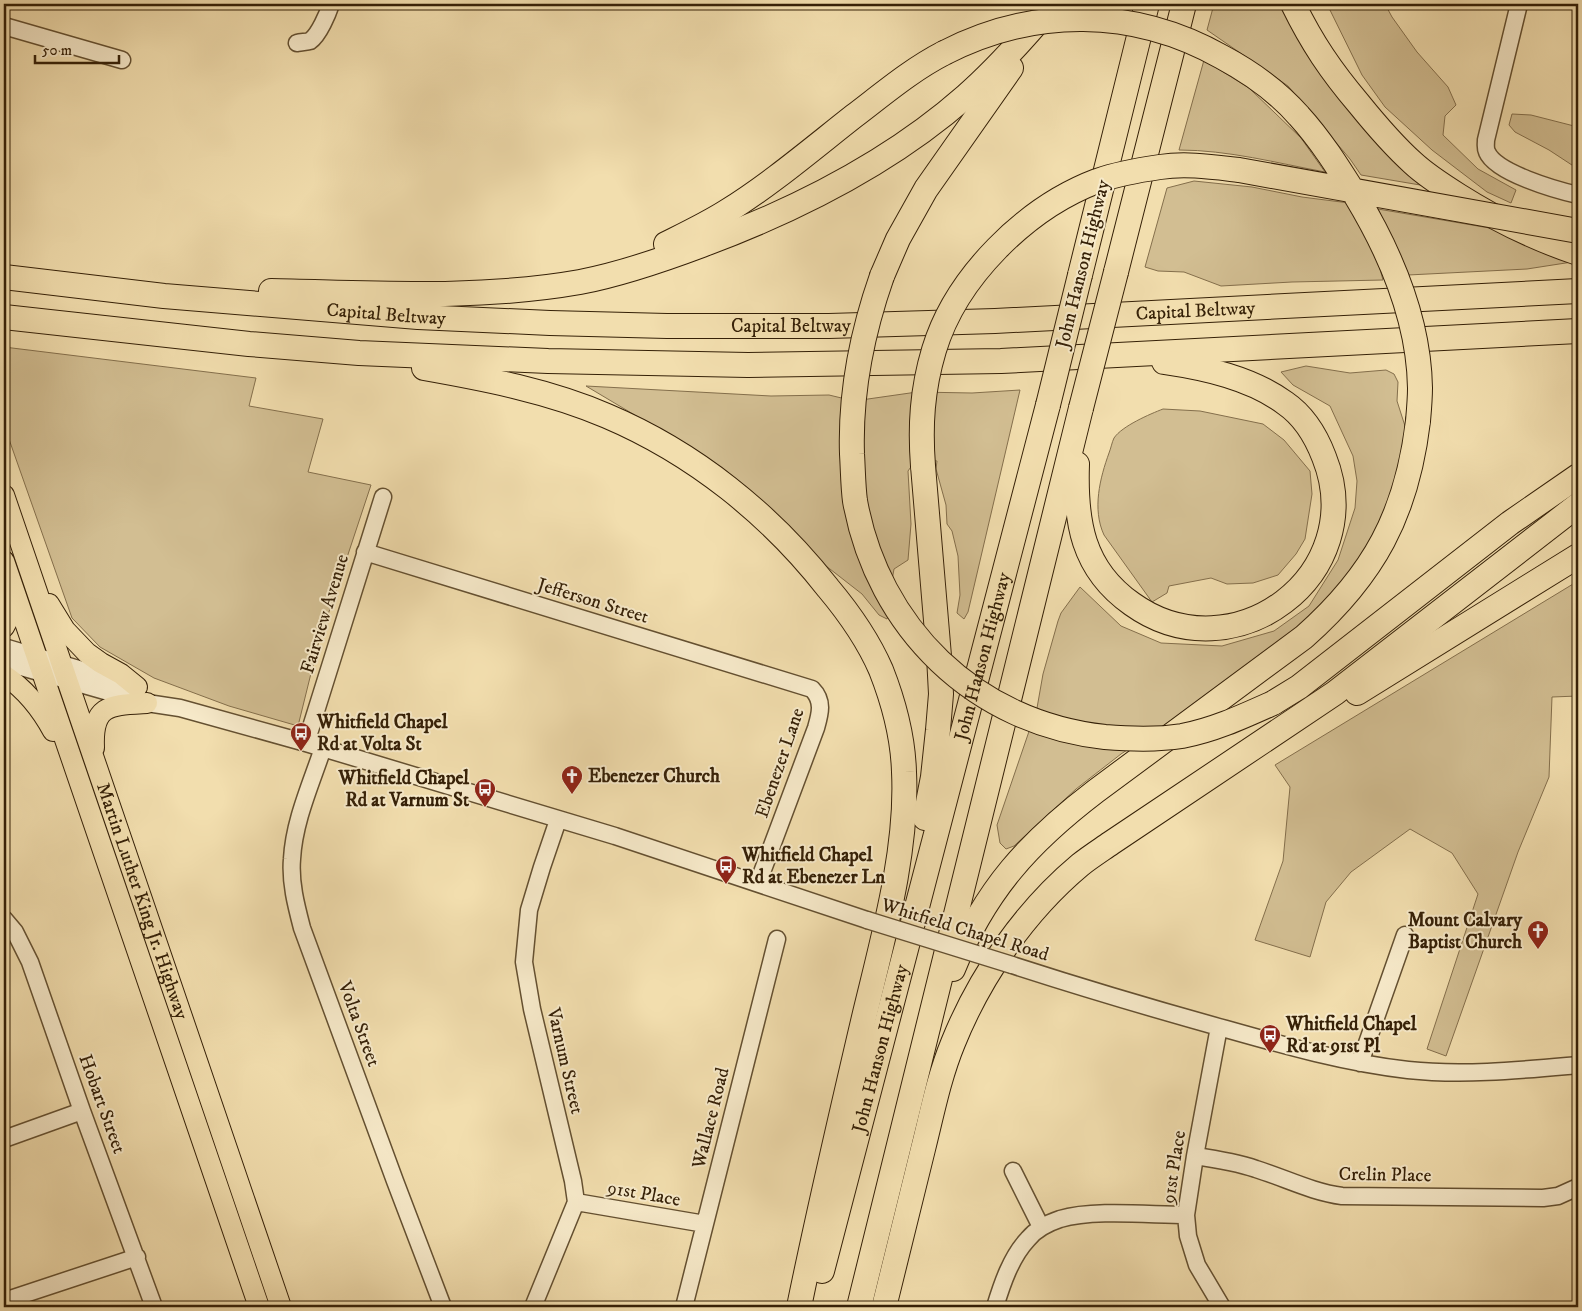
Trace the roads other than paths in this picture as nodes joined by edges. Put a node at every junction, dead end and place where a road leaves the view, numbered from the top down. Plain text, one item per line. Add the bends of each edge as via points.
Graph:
1 (331, 4) edge
2 (1053, 4) edge
3 (1057, 4) edge
4 (1148, 4) edge
5 (1184, 4) edge
6 (1293, 4) edge
7 (1309, 4) edge
8 (1519, 4) edge
9 (4, 26) edge
10 (298, 43) dead end
11 (122, 60) dead end
12 (1366, 113) junction
13 (1578, 194) edge
14 (1578, 231) edge
15 (1578, 253) edge
16 (4, 276) edge
17 (60, 284) junction
18 (501, 291) junction
19 (1578, 291) edge
20 (4, 317) edge
21 (1578, 331) edge
22 (359, 353) junction
23 (1103, 356) junction
24 (1082, 408) junction
25 (1578, 476) edge
26 (4, 495) edge
27 (383, 497) dead end
28 (1578, 506) edge
29 (365, 552) junction
30 (25, 556) junction
31 (1578, 556) edge
32 (4, 561) edge
33 (4, 627) edge
34 (4, 647) edge
35 (4, 662) edge
36 (39, 665) junction
37 (63, 672) junction
38 (4, 675) edge
39 (809, 688) joint
40 (142, 695) junction
41 (306, 743) junction
42 (323, 748) junction
43 (95, 760) junction
44 (79, 780) junction
45 (1156, 814) junction
46 (558, 820) junction
47 (758, 883) junction
48 (4, 919) edge
49 (1405, 934) dead end
50 (777, 939) dead end
51 (1219, 1027) junction
52 (876, 1062) junction
53 (1360, 1063) junction
54 (1578, 1065) edge
55 (82, 1111) junction
56 (4, 1139) edge
57 (898, 1142) junction
58 (1195, 1156) junction
59 (1013, 1171) dead end
60 (1578, 1186) edge
61 (576, 1202) junction
62 (1186, 1215) junction
63 (705, 1224) junction
64 (1041, 1227) junction
65 (136, 1256) junction
66 (4, 1301) edge
67 (154, 1307) edge
68 (259, 1307) edge
69 (281, 1307) edge
70 (444, 1307) edge
71 (533, 1307) edge
72 (684, 1307) edge
73 (799, 1307) edge
74 (812, 1307) edge
75 (859, 1307) edge
76 (884, 1307) edge
77 (994, 1307) edge
78 (1222, 1307) edge

1 - 10 street via 316,34 310,41
2 - 18 highway via 1002,62 966,96 913,138 820,194 762,222 666,259 580,282
3 - 25 highway, bridge via 926,189 898,239 872,304 854,389 855,500 863,533 886,592 905,622 947,669 998,704 1032,720 1088,735 1149,739 1182,736 1235,720 1299,687 1510,523
4 - 52 highway, John Hanson Highway, bridge via 1048,404
5 - 24 highway, John Hanson Highway, bridge
6 - 12 highway via 1323,59
7 - 12 highway via 1325,42
8 - 13 street via 1486,140 1487,152 1504,168 1542,185
9 - 11 street
12 - 15 highway via 1414,164 1442,185 1536,238
14 - 52 highway, bridge via 1239,170 1205,166 1162,167 1097,182 1063,197 1028,220 998,246 971,278 949,313 934,349 925,385 921,414 939,656 938,730 933,777
16 - 17 highway, Capital Beltway
17 - 18 highway via 444,294
17 - 19 highway, Capital Beltway via 192,299 418,317 667,326 995,321
18 - 57 highway, bridge via 617,264 658,248 726,212 926,62 994,32 1053,20 1082,18 1135,23 1189,40 1241,67 1267,86 1299,116 1324,148 1370,220 1387,254 1411,320 1420,388 1415,451 1398,510 1384,539 1368,566 1328,616 1064,816 1022,856 968,934 942,997
20 - 22 highway, Capital Beltway
21 - 23 highway, Capital Beltway
22 - 23 highway, Capital Beltway via 748,365
22 - 73 highway via 560,398 640,432 703,468 762,516 818,575 863,636 880,669 894,707 902,743 904,812 889,910
23 - 24 highway via 1180,365 1241,381 1286,403 1305,421 1329,468 1333,494 1333,517 1327,541 1319,562 1306,581 1274,610 1256,619 1210,629 1187,628 1166,622 1142,612 1120,596 1090,558 1079,520 1076,484
24 - 57 highway, John Hanson Highway
26 - 30 main road, Martin Luther King Jr. Highway
27 - 29 street, Fairview Avenue
28 - 45 highway via 1336,693
29 - 39 street, Jefferson Street
29 - 41 street, Fairview Avenue
30 - 37 main road, Martin Luther King Jr. Highway
30 - 40 main road via 65,630 87,653
31 - 45 highway via 1279,742
32 - 33 main road via 11,606 11,614
32 - 36 main road, Martin Luther King Jr. Highway
34 - 36 street, Whitfield Chapel Road
35 - 36 street, Whitfield Chapel Road
36 - 37 street, Whitfield Chapel Road
36 - 44 main road, Martin Luther King Jr. Highway
37 - 40 street, Whitfield Chapel Road
37 - 43 main road, Martin Luther King Jr. Highway
38 - 44 main road via 24,691 46,718
39 - 47 street, Ebenezer Lane via 816,692 820,703 818,720
40 - 41 street, Whitfield Chapel Road
40 - 43 main road via 108,708 100,716 94,735
41 - 42 street, Whitfield Chapel Road
42 - 46 street, Whitfield Chapel Road
42 - 70 street, Volta Street via 293,845 292,876 297,910
43 - 69 main road, Martin Luther King Jr. Highway
44 - 68 main road, Martin Luther King Jr. Highway
45 - 76 highway via 1111,842 1056,887 1013,936 969,1006 940,1081
46 - 47 street, Whitfield Chapel Road
46 - 61 street, Varnum Street via 529,910 524,962
47 - 51 street, Whitfield Chapel Road, bridge via 1101,994
48 - 55 street, Hobart Street via 30,962
49 - 53 street
50 - 63 street, Wallace Road
51 - 53 street, Whitfield Chapel Road
51 - 58 street, 91st Place
52 - 74 highway, John Hanson Highway
53 - 54 street, Whitfield Chapel Road via 1448,1072
55 - 56 street
55 - 65 street, Hobart Street
57 - 75 highway, John Hanson Highway
58 - 60 street, Crelin Place via 1235,1163 1342,1196 1542,1198 1558,1196
58 - 62 street, 91st Place
59 - 64 street
61 - 63 street, 91st Place
61 - 71 street
62 - 64 street via 1082,1215 1058,1219
62 - 78 street, 91st Place via 1188,1236 1197,1265
63 - 72 street, Wallace Road
64 - 77 street via 1021,1248
65 - 66 street
65 - 67 street, Hobart Street

